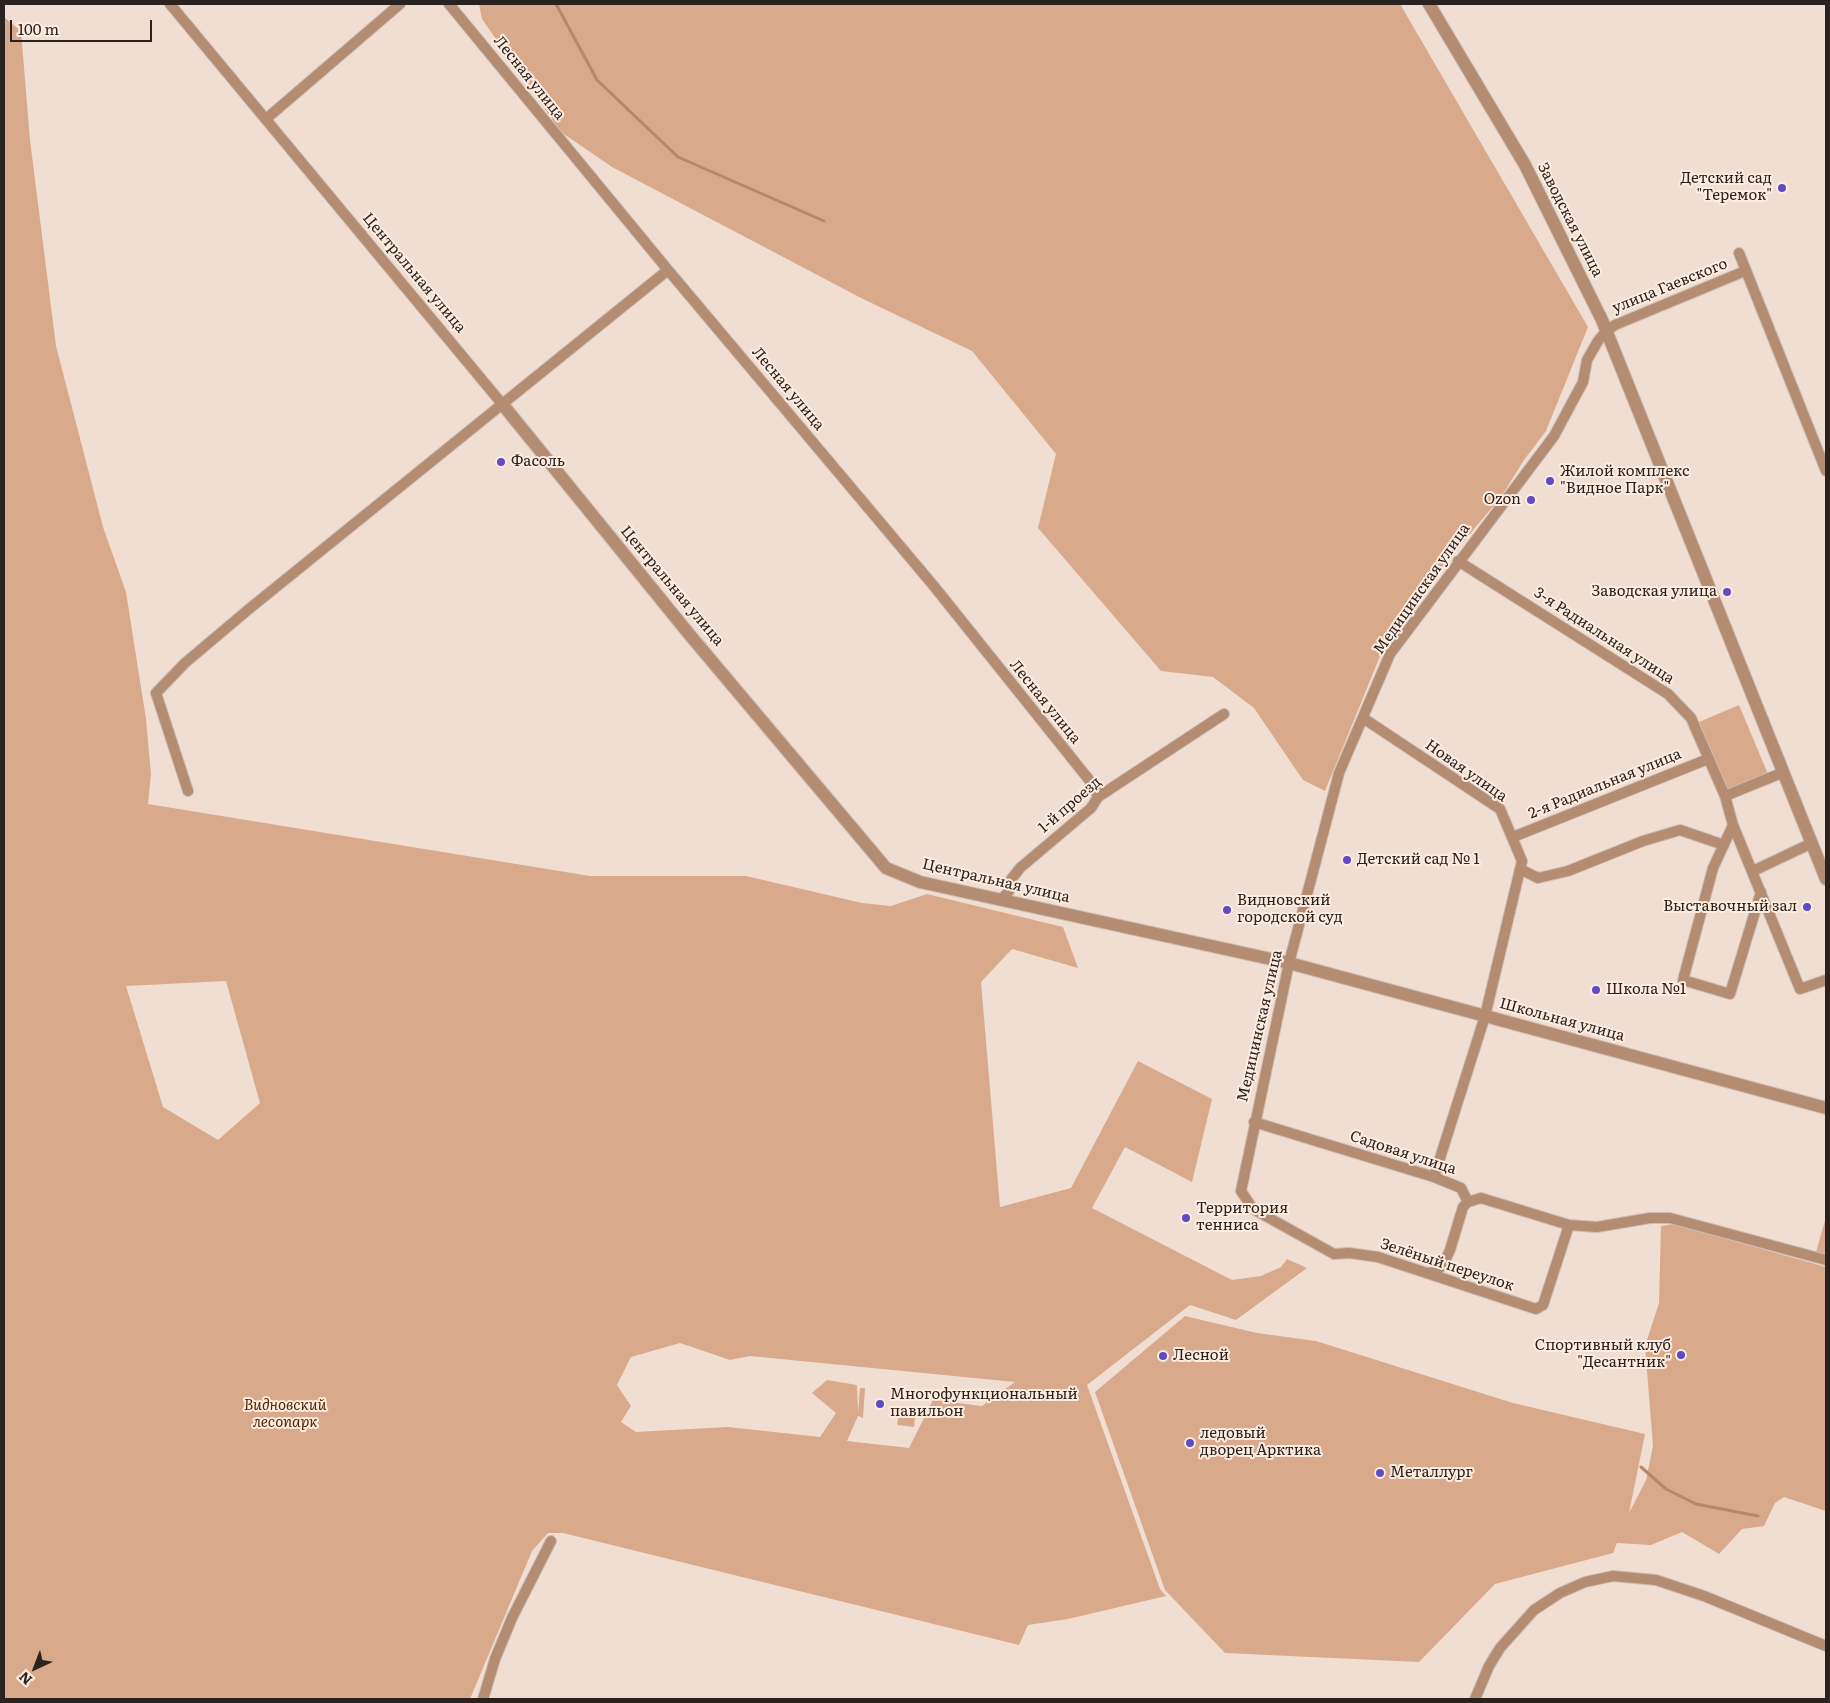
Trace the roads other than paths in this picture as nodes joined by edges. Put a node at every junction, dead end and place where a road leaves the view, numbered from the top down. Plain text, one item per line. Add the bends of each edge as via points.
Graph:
1 (170, 4) edge
2 (400, 4) edge
3 (449, 4) edge
4 (1429, 4) edge
5 (266, 119) junction
6 (1739, 253) dead end
7 (668, 270) junction
8 (1745, 271) junction
9 (1606, 331) junction
10 (503, 405) junction
11 (1826, 471) edge
12 (1458, 561) junction
13 (1224, 714) dead end
14 (1362, 718) junction
15 (1708, 758) junction
16 (1784, 772) junction
17 (188, 791) dead end
18 (1725, 796) junction
19 (1098, 797) junction
20 (1733, 825) junction
21 (1513, 837) junction
22 (1812, 843) junction
23 (1724, 845) junction
24 (1520, 869) junction
25 (1753, 872) junction
26 (1826, 879) edge
27 (1761, 892) junction
28 (1001, 900) junction
29 (1289, 963) junction
30 (1826, 980) edge
31 (1485, 1016) junction
32 (1826, 1108) edge
33 (1254, 1122) junction
34 (1434, 1177) junction
35 (1240, 1191) joint
36 (1468, 1202) junction
37 (1569, 1224) junction
38 (1826, 1260) edge
39 (1426, 1273) junction
40 (551, 1541) dead end
41 (1826, 1646) edge
42 (484, 1699) edge
43 (1475, 1699) edge

1 - 5 street, Центральная улица
2 - 5 street
3 - 7 street, Лесная улица
4 - 9 street, Заводская улица via 1525,165
5 - 10 street, Центральная улица
6 - 8 street, улица Гаевского
7 - 10 street
7 - 19 street, Лесная улица via 933,585 1094,786
8 - 9 street, улица Гаевского
8 - 11 street, улица Гаевского
9 - 12 street, Медицинская улица via 1587,360 1583,382 1554,436
9 - 16 street, Заводская улица
10 - 17 street via 249,609 185,663 156,693
10 - 28 street, Центральная улица via 689,634 886,868 920,882
12 - 14 street, Медицинская улица via 1390,654
12 - 15 street, 3-я Радиальная улица via 1668,694 1692,718
13 - 19 street, 1-й проезд
14 - 21 street, Новая улица via 1500,809
14 - 29 street, Медицинская улица via 1339,773
15 - 18 street, 3-я Радиальная улица
15 - 21 street, 2-я Радиальная улица
16 - 18 street
16 - 22 street, Заводская улица
18 - 20 street, 3-я Радиальная улица
19 - 28 street, 1-й проезд via 1091,808 1020,868
20 - 23 street
20 - 25 street, 3-я Радиальная улица
21 - 24 street, Новая улица via 1522,861
22 - 25 street
22 - 26 street, Заводская улица
23 - 24 street via 1680,830 1568,871 1538,878
23 - 27 street via 1713,868 1683,980 1730,994
24 - 31 street, Новая улица
25 - 27 street, 3-я Радиальная улица
27 - 30 street, 3-я Радиальная улица via 1800,989
28 - 29 street, Центральная улица
29 - 31 street, Школьная улица
29 - 33 street, Медицинская улица
31 - 32 street, Школьная улица
31 - 34 street, Новая улица
33 - 34 street, Садовая улица
33 - 35 street, Медицинская улица
34 - 36 street, Садовая улица via 1461,1188
35 - 39 street, Зелёный переулок via 1252,1209 1334,1254 1378,1257
36 - 37 street via 1481,1198
36 - 39 street via 1463,1207 1443,1265 1435,1272
37 - 38 street via 1596,1227 1670,1218
37 - 39 street, Зелёный переулок via 1543,1304 1536,1309
40 - 42 street via 512,1618 495,1659
41 - 43 street via 1656,1580 1613,1576 1585,1582 1534,1610 1500,1648

